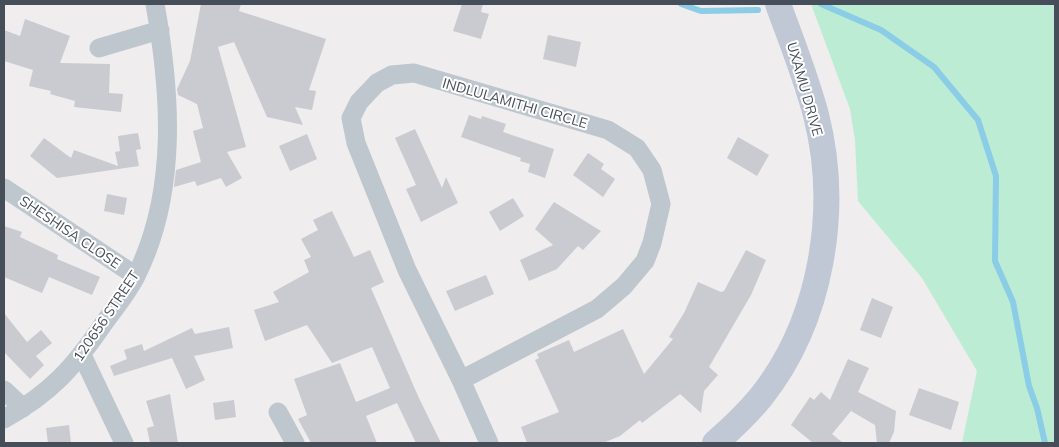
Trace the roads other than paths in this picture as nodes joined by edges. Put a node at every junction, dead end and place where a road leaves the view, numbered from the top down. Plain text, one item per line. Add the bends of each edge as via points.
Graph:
1 (156, 4) edge
2 (778, 4) edge
3 (160, 30) junction
4 (98, 48) dead end
5 (4, 188) edge
6 (136, 276) junction
7 (82, 355) junction
8 (461, 380) junction
9 (4, 390) edge
10 (23, 408) junction
11 (278, 412) dead end
12 (4, 419) edge
13 (124, 443) edge
14 (295, 443) edge
15 (489, 443) edge
16 (715, 443) edge

1 - 3 street, 120656 STREET
2 - 16 street, UXAMU DRIVE via 816,115 825,163 827,212 822,253 801,325 783,362 762,396
3 - 4 street
3 - 6 street, 120656 STREET via 166,62 167,136 162,200
5 - 6 street, SHESHISA CLOSE
6 - 7 street, 120656 STREET
7 - 10 street, 120656 STREET via 51,388
7 - 13 street
8 - 8 street, INDLULAMITHI CIRCLE via 408,270 356,143 351,118 359,102 377,83 392,75 414,74 608,130 637,148 652,170 661,204 645,260 624,286 597,309
8 - 15 street, INDLULAMITHI CIRCLE
9 - 10 street
10 - 12 street, 120656 STREET
11 - 14 street

